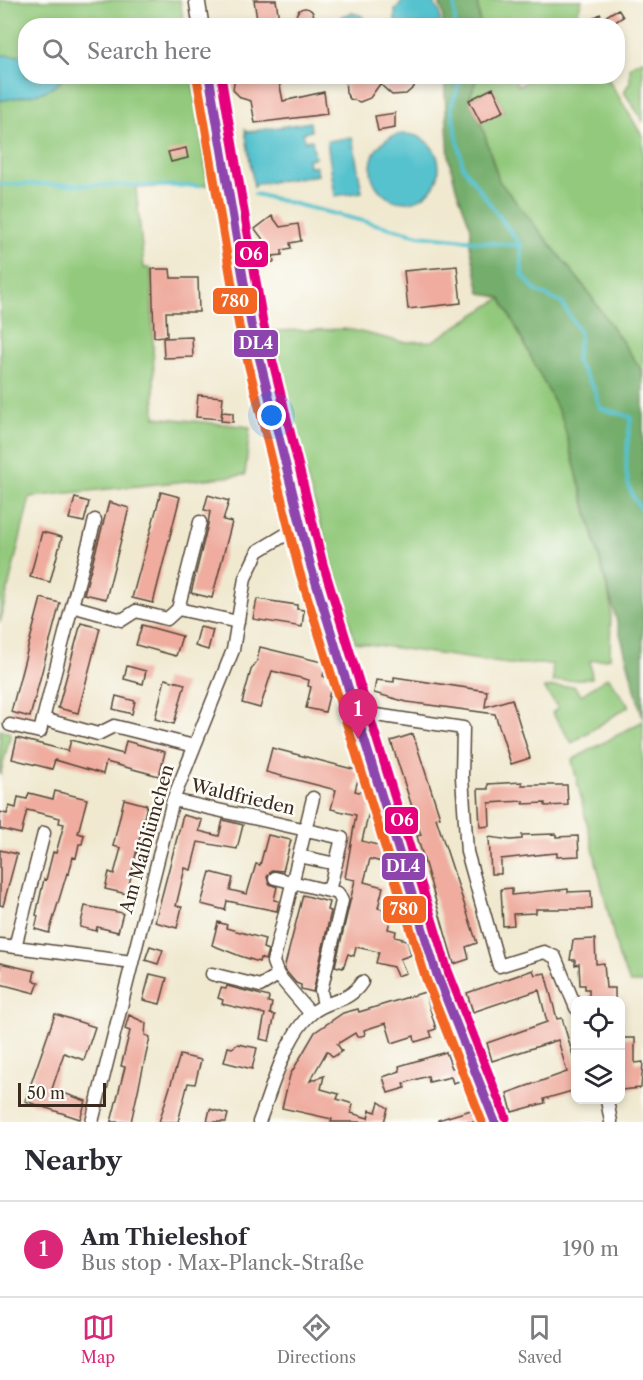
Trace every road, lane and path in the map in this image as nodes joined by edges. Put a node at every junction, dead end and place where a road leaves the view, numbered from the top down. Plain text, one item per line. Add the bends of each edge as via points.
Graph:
1 (197, 0) edge
2 (200, 18) edge
3 (210, 84) edge
4 (95, 520) dead end
5 (200, 522) dead end
6 (300, 526) junction
7 (72, 606) junction
8 (178, 609) junction
9 (238, 622) junction
10 (356, 712) junction
11 (43, 719) junction
12 (10, 725) dead end
13 (194, 747) junction
14 (314, 798) dead end
15 (173, 800) junction
16 (306, 830) junction
17 (44, 833) dead end
18 (299, 856) junction
19 (336, 864) junction
20 (275, 878) dead end
21 (292, 882) junction
22 (329, 891) junction
23 (0, 945) edge
24 (15, 947) junction
25 (132, 962) junction
26 (212, 974) dead end
27 (278, 975) junction
28 (362, 982) dead end
29 (571, 996) edge
30 (324, 1005) junction
31 (311, 1014) junction
32 (608, 1104) edge
33 (262, 1121) edge
34 (92, 1122) edge
35 (495, 1122) edge
36 (611, 1122) edge

1 - 2 street
3 - 6 street via 251,324
4 - 7 street
5 - 8 street
6 - 9 street, Am Maiblümchen via 258,551 245,578
6 - 10 street
7 - 8 street via 122,620 136,611 166,619
7 - 11 street
8 - 9 street
9 - 13 street, Am Maiblümchen via 233,650
10 - 29 street via 463,728 467,852 499,966 544,952 555,957
10 - 35 street via 437,975
11 - 12 street via 40,732
11 - 13 street via 98,734 114,726
13 - 15 street, Am Maiblümchen
14 - 16 street, Waldfrieden
15 - 16 street, Waldfrieden
15 - 25 street, Am Maiblümchen
16 - 18 street, Waldfrieden
16 - 19 street, Waldfrieden via 342,838
17 - 24 street
18 - 19 street
18 - 21 street, Waldfrieden
19 - 22 street, Waldfrieden
20 - 21 street
21 - 22 street
21 - 27 street, Waldfrieden via 273,962
22 - 30 street via 338,893 342,901 321,991
23 - 24 street
24 - 25 street
25 - 34 street, Am Maiblümchen
26 - 27 street via 260,986
27 - 31 street
28 - 30 street via 354,994
30 - 31 street
31 - 33 street via 289,1046
32 - 36 street

